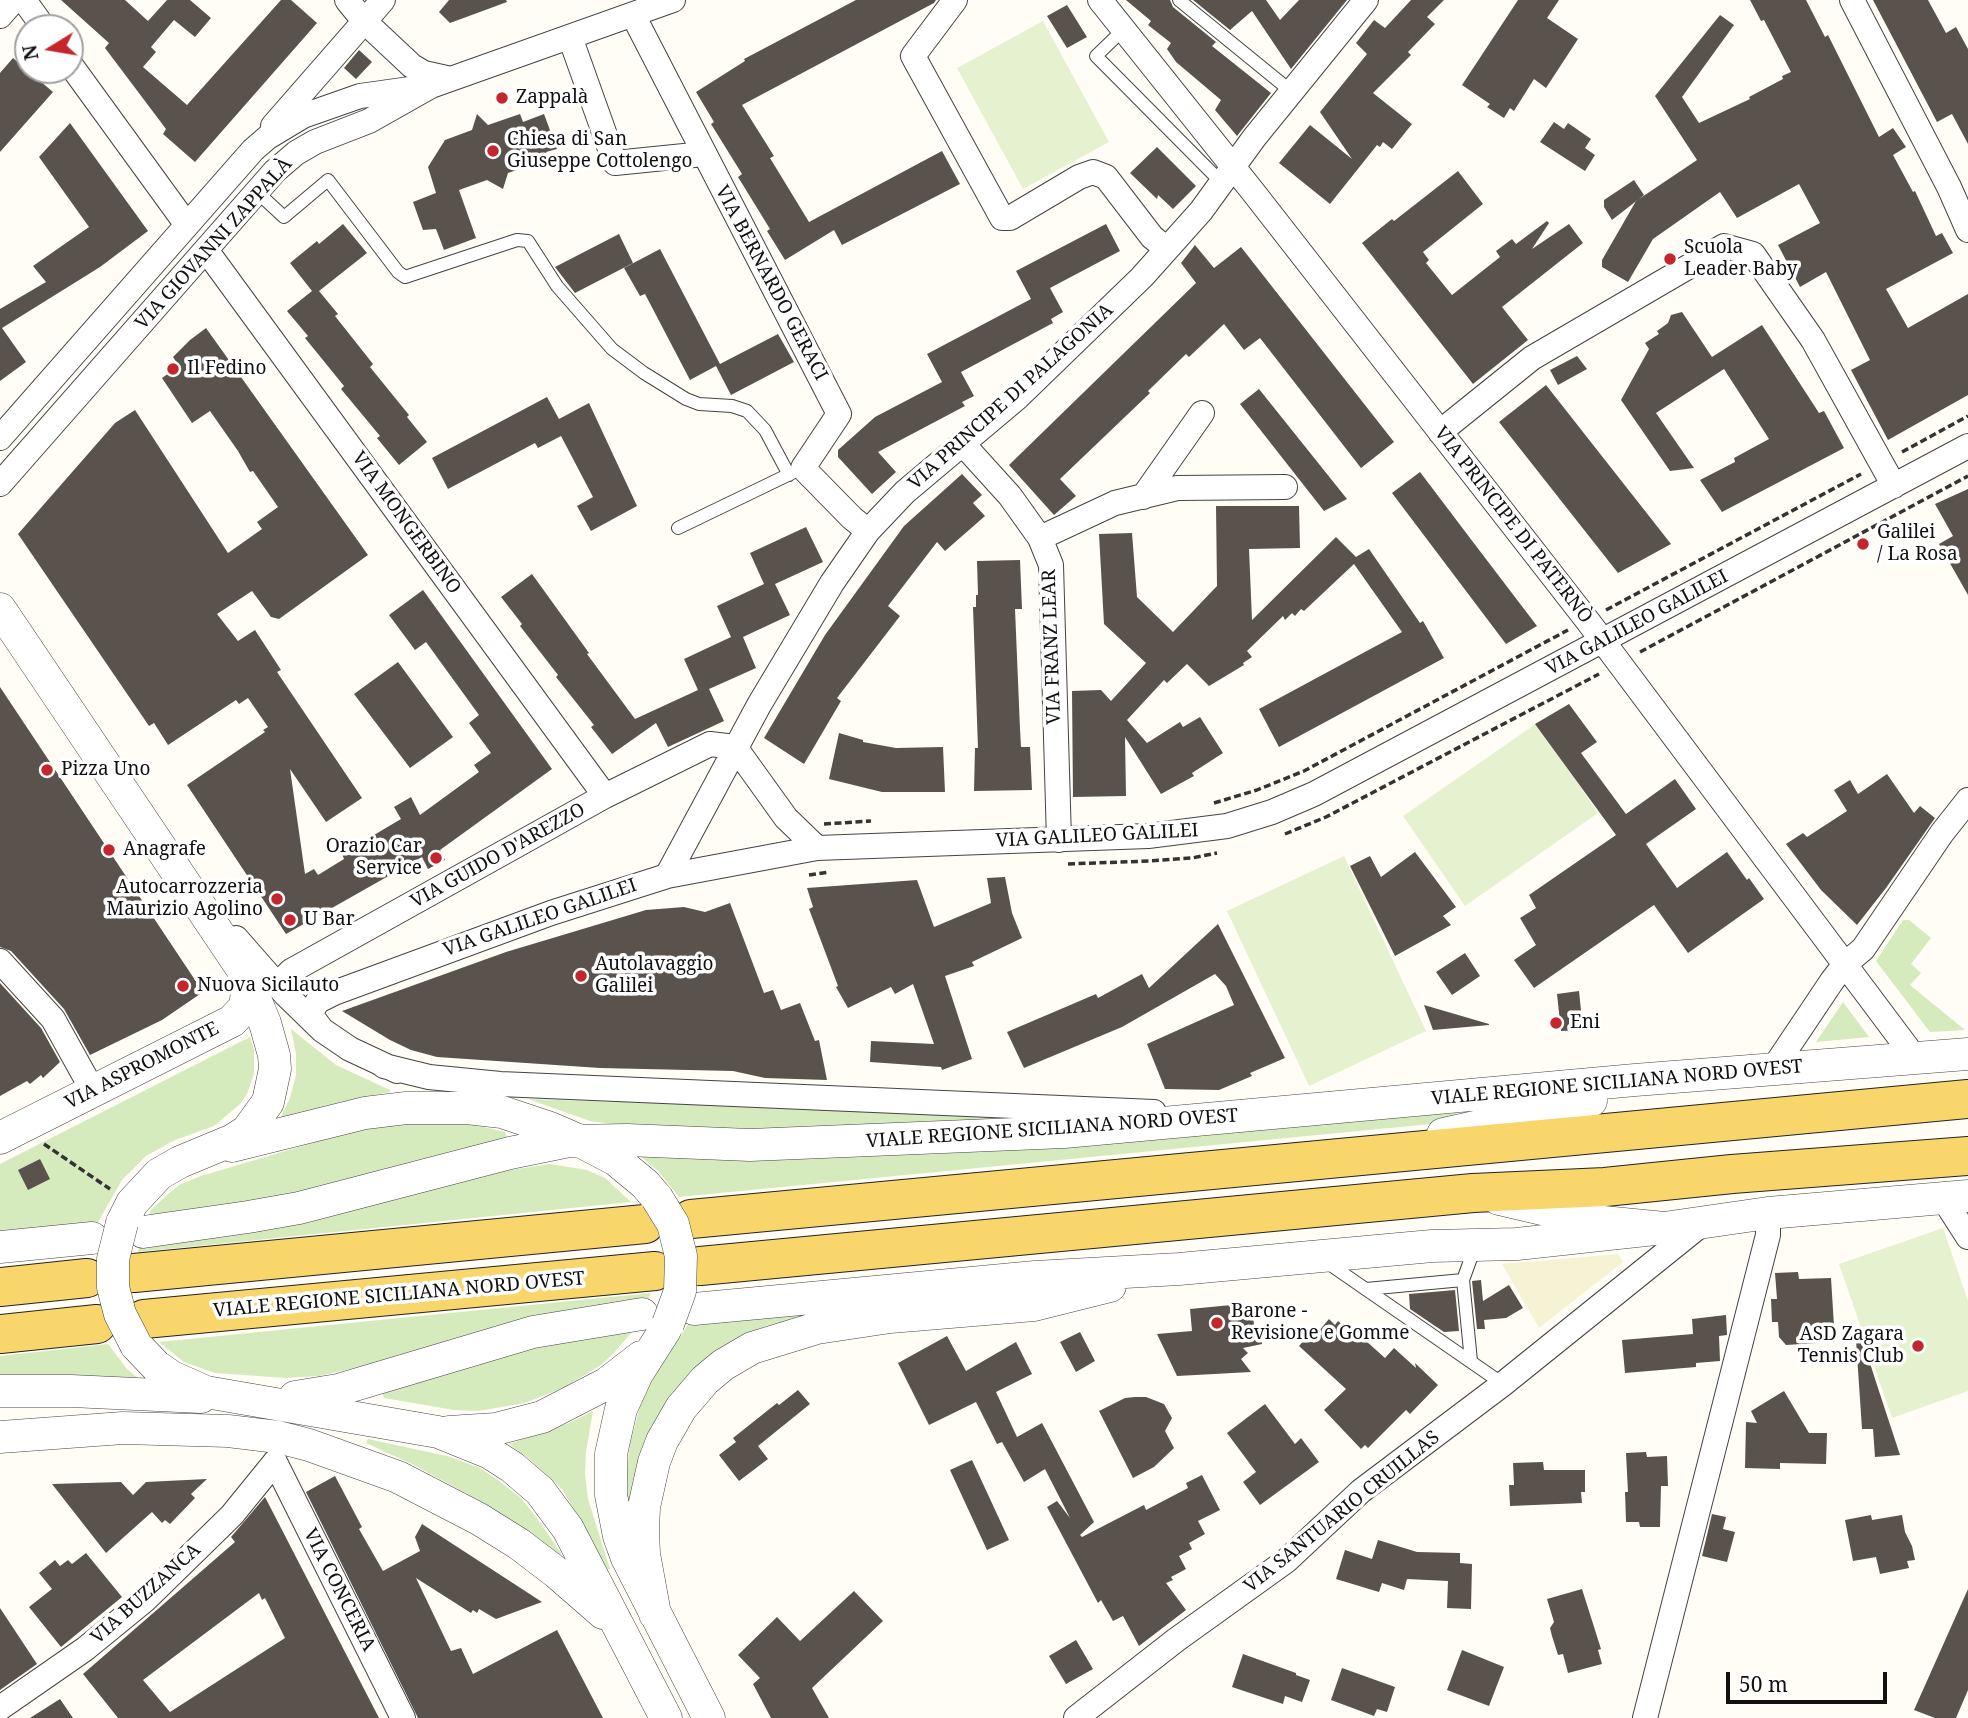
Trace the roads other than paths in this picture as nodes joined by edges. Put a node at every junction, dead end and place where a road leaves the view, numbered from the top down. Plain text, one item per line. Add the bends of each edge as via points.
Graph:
1 (14, 0) edge
2 (347, 0) edge
3 (383, 0) edge
4 (673, 0) edge
5 (956, 0) edge
6 (1100, 0) edge
7 (1179, 0) edge
8 (1366, 0) edge
9 (1852, 0) edge
10 (633, 15) junction
11 (0, 16) edge
12 (364, 21) junction
13 (1124, 29) junction
14 (570, 37) junction
15 (389, 45) junction
16 (84, 83) edge
17 (441, 83) junction
18 (1292, 92) junction
19 (360, 96) junction
20 (393, 100) junction
21 (369, 121) junction
22 (253, 150) junction
23 (704, 155) junction
24 (1228, 175) junction
25 (257, 192) junction
26 (187, 225) junction
27 (1968, 230) edge
28 (1167, 249) junction
29 (206, 250) junction
30 (1202, 413) dead end
31 (1440, 432) junction
32 (0, 438) edge
33 (962, 443) junction
34 (1968, 446) edge
35 (796, 471) junction
36 (0, 484) edge
37 (1285, 486) dead end
38 (1894, 486) junction
39 (1143, 497) junction
40 (678, 528) dead end
41 (868, 531) junction
42 (1040, 538) junction
43 (0, 609) edge
44 (1603, 642) junction
45 (735, 747) junction
46 (605, 796) junction
47 (1968, 800) edge
48 (1059, 840) junction
49 (817, 848) junction
50 (173, 867) junction
51 (667, 876) junction
52 (0, 961) edge
53 (1845, 964) junction
54 (243, 970) junction
55 (286, 995) junction
56 (322, 1030) junction
57 (1968, 1054) edge
58 (1915, 1058) junction
59 (384, 1066) junction
60 (1773, 1069) junction
61 (1715, 1074) junction
62 (93, 1091) junction
63 (1968, 1099) edge
64 (1347, 1107) junction
65 (502, 1112) junction
66 (0, 1138) edge
67 (580, 1141) junction
68 (213, 1150) junction
69 (1968, 1156) edge
70 (1326, 1160) junction
71 (1473, 1193) junction
72 (1955, 1197) edge
73 (651, 1211) junction
74 (1768, 1213) junction
75 (128, 1216) junction
76 (691, 1219) dead end
77 (1703, 1223) junction
78 (1664, 1228) junction
79 (1968, 1237) edge
80 (92, 1238) dead end
81 (1476, 1246) junction
82 (0, 1247) edge
83 (1320, 1256) junction
84 (700, 1266) dead end
85 (1180, 1269) junction
86 (655, 1270) dead end
87 (134, 1273) dead end
88 (87, 1278) dead end
89 (1462, 1280) junction
90 (0, 1287) edge
91 (1366, 1289) junction
92 (667, 1319) junction
93 (97, 1324) dead end
94 (140, 1332) junction
95 (0, 1334) edge
96 (1471, 1362) junction
97 (1503, 1384) junction
98 (0, 1391) edge
99 (243, 1399) junction
100 (0, 1418) edge
101 (123, 1428) junction
102 (438, 1432) junction
103 (0, 1437) edge
104 (276, 1450) junction
105 (654, 1614) junction
106 (621, 1632) junction
107 (0, 1708) edge
108 (1084, 1715) edge
109 (403, 1718) edge
110 (666, 1718) edge
111 (709, 1718) edge
112 (1645, 1718) edge

1 - 11 street
2 - 12 street
3 - 12 street
4 - 10 street, VIA GIOVANNI ZAPPALÀ
5 - 28 street via 914,56 1002,218 1010,218 1093,172 1106,177 1152,237
6 - 13 street, VIA PRINCIPE DI PATERNÒ
7 - 18 lane
8 - 18 street, VIA PRINCIPE DI PALAGONIA
9 - 27 street
10 - 14 street, VIA GIOVANNI ZAPPALÀ
10 - 23 street, VIA BERNARDO GERACI
12 - 15 street
12 - 22 street
13 - 24 street, VIA PRINCIPE DI PATERNÒ
13 - 24 lane via 1096,56
14 - 17 street, VIA GIOVANNI ZAPPALÀ
14 - 23 street via 615,163
15 - 17 street
15 - 20 street
16 - 26 street
17 - 20 street, VIA GIOVANNI ZAPPALÀ
18 - 24 street, VIA PRINCIPE DI PALAGONIA
19 - 20 street, VIA GIOVANNI ZAPPALÀ
19 - 21 street via 368,100 372,111
19 - 22 street, VIA GIOVANNI ZAPPALÀ via 303,116
20 - 21 street, VIA GIOVANNI ZAPPALÀ
21 - 25 street, VIA GIOVANNI ZAPPALÀ via 296,153
22 - 26 street, VIA GIOVANNI ZAPPALÀ
23 - 35 street, VIA BERNARDO GERACI via 839,414
24 - 28 street, VIA PRINCIPE DI PALAGONIA
24 - 31 street, VIA PRINCIPE DI PATERNÒ
25 - 29 street, VIA GIOVANNI ZAPPALÀ
25 - 35 lane via 284,217 328,180 405,277 517,240 528,242 557,286 612,349 686,399 747,411
26 - 32 street, VIA GIOVANNI ZAPPALÀ
28 - 33 street, VIA PRINCIPE DI PALAGONIA via 1018,397
29 - 36 street, VIA GIOVANNI ZAPPALÀ
29 - 46 street, VIA MONGERBINO
30 - 39 street
31 - 38 street via 1532,358 1724,246 1753,254 1813,340
31 - 44 street, VIA PRINCIPE DI PATERNÒ
33 - 41 street, VIA PRINCIPE DI PALAGONIA
33 - 42 street, VIA FRANZ LEAR
34 - 38 street, VIA GALILEO GALILEI
35 - 40 lane
35 - 41 street
37 - 39 street via 1177,488
38 - 44 street, VIA GALILEO GALILEI
39 - 42 street via 1115,503
41 - 45 street, VIA PRINCIPE DI PALAGONIA
42 - 48 street, VIA FRANZ LEAR via 1051,565
43 - 50 street
44 - 48 street, VIA GALILEO GALILEI via 1272,812 1188,832
44 - 53 street, VIA PRINCIPE DI PATERNÒ
45 - 46 street, VIA GUIDO D'AREZZO via 710,744
45 - 49 street via 786,818
45 - 51 street, VIA PRINCIPE DI PALAGONIA
46 - 55 street, VIA GUIDO D'AREZZO via 291,971 282,980
47 - 53 street via 1863,949
48 - 49 street, VIA GALILEO GALILEI
49 - 51 street, VIA GALILEO GALILEI
50 - 54 street
50 - 55 street
51 - 56 street, VIA GALILEO GALILEI via 551,913 334,993 312,1010
52 - 62 street via 54,1019
53 - 58 street, VIA PRINCIPE DI PATERNÒ
53 - 60 street
54 - 62 street, VIA ASPROMONTE via 248,998 239,1016
54 - 68 street via 265,1023 275,1069 268,1102 257,1120
55 - 56 street
56 - 59 street
57 - 58 street, VIALE REGIONE SICILIANA NORD OVEST
58 - 60 street, VIALE REGIONE SICILIANA NORD OVEST
59 - 64 street via 500,1084 1093,1110
59 - 65 street
60 - 61 street, VIALE REGIONE SICILIANA NORD OVEST
61 - 64 street, VIALE REGIONE SICILIANA NORD OVEST
61 - 70 street
62 - 66 street, VIA ASPROMONTE
63 - 70 main road
64 - 67 street, VIALE REGIONE SICILIANA NORD OVEST via 947,1138 750,1145
65 - 67 street
65 - 68 street via 394,1109
67 - 73 street via 616,1160 645,1184
67 - 75 street, VIALE REGIONE SICILIANA NORD OVEST via 547,1144 248,1217
68 - 75 street via 159,1174 141,1192
69 - 71 main road
70 - 76 main road
71 - 78 street via 1594,1221
71 - 84 main road
72 - 74 street
72 - 79 street
73 - 87 main road
73 - 92 street, bridge via 673,1224 681,1256 680,1290
74 - 77 street
74 - 112 street via 1768,1235
75 - 94 street, bridge via 113,1259 113,1287 120,1314
77 - 78 street
77 - 97 street, VIA SANTUARIO CRUILLAS
78 - 81 street
80 - 82 street
81 - 83 street
81 - 89 lane
83 - 85 street
83 - 91 lane
85 - 92 street via 1035,1276
85 - 105 street via 1034,1305 817,1328 774,1339 737,1356 705,1380 681,1408 654,1462 643,1531
86 - 94 main road, VIALE REGIONE SICILIANA NORD OVEST
88 - 90 main road
89 - 91 lane
89 - 96 lane
91 - 96 lane
92 - 99 street via 533,1332 338,1390 292,1398
92 - 102 street via 625,1371 564,1408 496,1429
92 - 105 street via 629,1390 611,1463 611,1496 619,1536
93 - 95 main road
94 - 99 street via 156,1366 206,1392
96 - 97 lane
97 - 108 street, VIA SANTUARIO CRUILLAS via 1361,1491 1286,1561 1176,1640
98 - 99 street
99 - 102 street
100 - 101 street
101 - 103 street
101 - 104 street via 229,1431
102 - 106 street via 490,1453 540,1491 568,1529
104 - 106 street via 343,1456 398,1477 479,1519 572,1584
104 - 107 street, VIA BUZZANCA via 232,1515 145,1600
104 - 109 street, VIA CONCERIA
105 - 111 street
106 - 110 street

